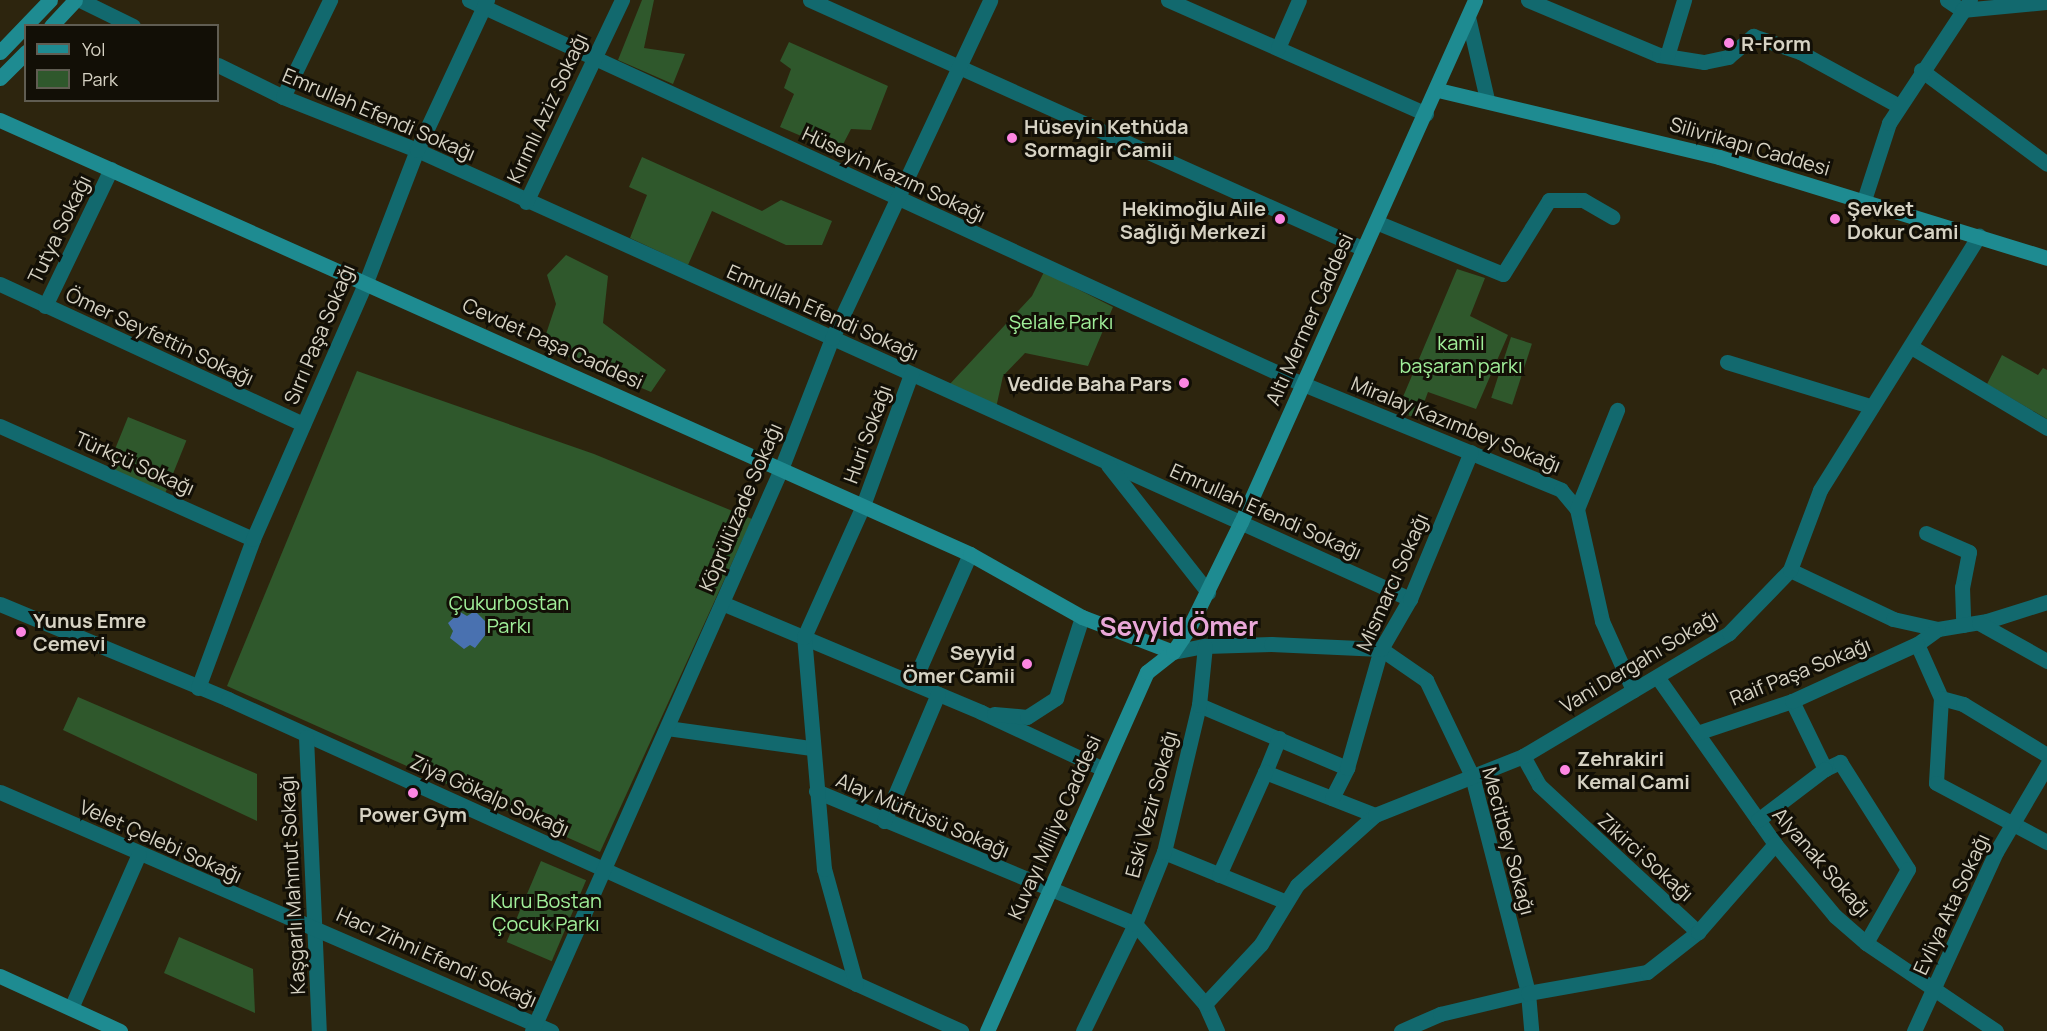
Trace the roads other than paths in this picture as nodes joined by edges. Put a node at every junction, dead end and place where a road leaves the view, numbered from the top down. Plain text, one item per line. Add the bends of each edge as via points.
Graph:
1 (50, 0) edge
2 (77, 0) edge
3 (330, 0) edge
4 (469, 0) edge
5 (622, 0) edge
6 (810, 0) edge
7 (990, 0) edge
8 (1168, 0) edge
9 (1299, 0) edge
10 (1475, 0) edge
11 (1528, 0) edge
12 (1684, 0) edge
13 (1947, 0) edge
14 (2047, 2) edge
15 (485, 3) edge
16 (1966, 5) edge
17 (1468, 17) junction
18 (27, 24) edge
19 (53, 24) edge
20 (129, 24) edge
21 (24, 27) edge
22 (1278, 48) junction
23 (0, 52) edge
24 (24, 54) edge
25 (1666, 56) junction
26 (594, 58) junction
27 (219, 66) edge
28 (960, 68) junction
29 (1921, 70) junction
30 (0, 78) edge
31 (1438, 90) junction
32 (283, 97) junction
33 (1487, 99) junction
34 (1899, 105) junction
35 (1426, 114) junction
36 (0, 120) edge
37 (417, 150) junction
38 (2047, 164) edge
39 (111, 169) junction
40 (897, 199) junction
41 (1864, 200) junction
42 (526, 202) junction
43 (1612, 217) dead end
44 (1376, 222) junction
45 (1979, 237) junction
46 (1364, 249) junction
47 (2047, 258) edge
48 (366, 282) junction
49 (0, 284) edge
50 (45, 306) junction
51 (832, 338) junction
52 (1913, 348) junction
53 (1727, 363) dead end
54 (911, 374) junction
55 (1303, 384) junction
56 (1870, 406) junction
57 (1617, 410) dead end
58 (303, 424) junction
59 (0, 426) edge
60 (2047, 428) edge
61 (1471, 452) junction
62 (1105, 462) junction
63 (781, 469) junction
64 (862, 508) junction
65 (1577, 509) junction
66 (1241, 522) junction
67 (1926, 533) dead end
68 (253, 539) junction
69 (970, 554) junction
70 (1790, 570) junction
71 (1208, 592) junction
72 (1410, 599) junction
73 (2047, 602) edge
74 (722, 603) junction
75 (0, 604) edge
76 (1082, 617) junction
77 (1979, 623) junction
78 (1963, 625) junction
79 (1938, 629) junction
80 (804, 637) junction
81 (1917, 644) junction
82 (1205, 646) junction
83 (1381, 649) junction
84 (1173, 652) junction
85 (2047, 661) edge
86 (1658, 678) junction
87 (913, 683) junction
88 (198, 688) junction
89 (1633, 690) junction
90 (938, 694) junction
91 (1941, 698) junction
92 (1792, 701) junction
93 (1199, 705) junction
94 (981, 712) junction
95 (667, 728) junction
96 (1697, 733) junction
97 (306, 737) junction
98 (1280, 738) junction
99 (812, 748) junction
100 (2047, 755) edge
101 (1523, 756) junction
102 (2047, 765) edge
103 (1347, 768) junction
104 (1103, 769) junction
105 (1825, 769) junction
106 (1265, 772) junction
107 (1472, 776) junction
108 (816, 791) junction
109 (0, 792) edge
110 (1332, 798) junction
111 (1375, 815) junction
112 (1758, 820) junction
113 (884, 821) junction
114 (2015, 822) junction
115 (2047, 842) edge
116 (1775, 844) junction
117 (1164, 852) junction
118 (139, 854) junction
119 (603, 870) junction
120 (1219, 875) junction
121 (1047, 890) junction
122 (1284, 901) junction
123 (1136, 924) junction
124 (311, 927) junction
125 (1698, 932) junction
126 (1866, 943) junction
127 (0, 976) edge
128 (856, 984) junction
129 (1935, 989) junction
130 (1528, 993) junction
131 (1205, 1004) junction
132 (71, 1008) junction
133 (533, 1027) edge
134 (120, 1031) edge
135 (319, 1031) edge
136 (551, 1031) edge
137 (961, 1031) edge
138 (987, 1031) edge
139 (1083, 1031) edge
140 (1217, 1031) edge
141 (1401, 1031) edge
142 (1531, 1031) edge
143 (1914, 1031) edge
144 (1996, 1031) edge

1 - 18 street
2 - 19 street
2 - 20 street
3 - 32 street
4 - 15 street, Hüseyin Kazım Sokağı
5 - 26 street, Kırımlı Aziz Sokağı
6 - 28 street
7 - 28 street, Köprülüzade Sokağı
8 - 22 street
9 - 22 street
10 - 17 street, Altı Mermer Caddesi
11 - 25 street
12 - 25 street
13 - 16 street
14 - 16 street
15 - 26 street, Hüseyin Kazım Sokağı
15 - 37 street, Sırrı Paşa Sokağı
16 - 29 street
17 - 31 street, Altı Mermer Caddesi
17 - 33 street
21 - 23 street
22 - 35 street
24 - 30 street
25 - 34 street via 1718,62 1752,36 1800,52
26 - 40 street, Hüseyin Kazım Sokağı
26 - 42 street, Kırımlı Aziz Sokağı
27 - 32 street, Emrullah Efendi Sokağı
28 - 40 street, Köprülüzade Sokağı
28 - 46 street
29 - 34 street
29 - 38 street
31 - 33 street, Silivrikapı Caddesi
31 - 35 street, Altı Mermer Caddesi
32 - 37 street, Emrullah Efendi Sokağı
33 - 41 street, Silivrikapı Caddesi via 1719,157
34 - 41 street via 1888,123
35 - 44 street, Altı Mermer Caddesi
36 - 39 street, Cevdet Paşa Caddesi
37 - 42 street, Emrullah Efendi Sokağı
37 - 48 street, Sırrı Paşa Sokağı
39 - 48 street, Cevdet Paşa Caddesi
39 - 50 street, Tutya Sokağı
40 - 51 street, Köprülüzade Sokağı
40 - 55 street, Hüseyin Kazım Sokağı
41 - 45 street, Silivrikapı Caddesi
42 - 51 street, Emrullah Efendi Sokağı
43 - 44 street via 1582,200 1549,200 1503,274
44 - 46 street, Altı Mermer Caddesi
45 - 47 street, Silivrikapı Caddesi
45 - 52 street, Vani Dergahı Sokağı
46 - 55 street, Altı Mermer Caddesi
48 - 58 street, Sırrı Paşa Sokağı
48 - 63 street, Cevdet Paşa Caddesi
49 - 50 street, Ömer Seyfettin Sokağı
50 - 58 street, Ömer Seyfettin Sokağı
51 - 54 street, Emrullah Efendi Sokağı
51 - 63 street, Köprülüzade Sokağı
52 - 56 street, Vani Dergahı Sokağı
52 - 60 street
53 - 56 street
54 - 62 street, Emrullah Efendi Sokağı
54 - 64 street, Huri Sokağı
55 - 61 street, Miralay Kazımbey Sokağı
55 - 66 street, Altı Mermer Caddesi
56 - 70 street, Vani Dergahı Sokağı via 1820,490
57 - 65 street
58 - 68 street, Sırrı Paşa Sokağı
59 - 68 street, Türkçü Sokağı
61 - 65 street, Miralay Kazımbey Sokağı via 1561,490
61 - 72 street, Mismarcı Sokağı
62 - 66 street, Emrullah Efendi Sokağı
62 - 71 street
63 - 64 street, Cevdet Paşa Caddesi
63 - 74 street, Köprülüzade Sokağı
64 - 69 street, Cevdet Paşa Caddesi
64 - 80 street, Huri Sokağı
65 - 89 street via 1602,621
66 - 71 street, Altı Mermer Caddesi
66 - 72 street, Emrullah Efendi Sokağı
67 - 78 street via 1969,552 1962,587
68 - 88 street, Sırrı Paşa Sokağı
69 - 76 street, Cevdet Paşa Caddesi
69 - 87 street
70 - 79 street via 1893,619
70 - 86 street, Vani Dergahı Sokağı via 1729,633
71 - 84 street, Altı Mermer Caddesi
72 - 83 street, Mismarcı Sokağı
73 - 77 street
74 - 80 street
74 - 95 street, Köprülüzade Sokağı
75 - 88 street, Ziya Gökalp Sokağı
76 - 84 street, Cevdet Paşa Caddesi
76 - 94 street via 1056,698 1027,717
77 - 78 street
77 - 85 street
78 - 79 street
79 - 81 street, Raif Paşa Sokağı
80 - 87 street
80 - 99 street
81 - 91 street
81 - 92 street, Raif Paşa Sokağı
82 - 83 street via 1271,644
82 - 84 street
82 - 93 street, Eski Vezir Sokağı
83 - 103 street, Mismarcı Sokağı
83 - 107 street, Meсitbey Sokağı via 1426,680
84 - 104 street, Kuvayı Milliye Caddesi via 1146,672
86 - 89 street, Vani Dergahı Sokağı
86 - 96 street, Alyanak Sokağı
87 - 90 street
88 - 97 street, Ziya Gökalp Sokağı
89 - 101 street, Vani Dergahı Sokağı
90 - 94 street
90 - 113 street
91 - 100 street via 1963,704
91 - 114 street via 1936,783
92 - 96 street, Raif Paşa Sokağı
92 - 105 street
93 - 98 street
93 - 117 street, Eski Vezir Sokağı
94 - 104 street
95 - 99 street
95 - 119 street, Köprülüzade Sokağı
96 - 112 street, Alyanak Sokağı
97 - 119 street, Ziya Gökalp Sokağı
97 - 124 street, Kaşgarlı Mahmut Sokağı
98 - 103 street
98 - 106 street
99 - 108 street
101 - 107 street, Vani Dergahı Sokağı
101 - 125 street, Zikirci Sokağı via 1539,785
102 - 114 street, Evliya Ata Sokağı
103 - 110 street, Mismarcı Sokağı
104 - 121 street, Kuvayı Milliye Caddesi
105 - 112 street
105 - 126 street via 1840,762 1908,869
106 - 110 street
106 - 120 street
107 - 111 street, Vani Dergahı Sokağı
107 - 130 street, Meсitbey Sokağı
108 - 113 street, Alay Müftüsü Sokağı
108 - 128 street via 824,869
109 - 118 street, Velet Çelebi Sokağı
110 - 111 street
111 - 122 street, Vani Dergahı Sokağı
112 - 116 street, Alyanak Sokağı
113 - 121 street, Alay Müftüsü Sokağı
114 - 115 street
114 - 129 street, Evliya Ata Sokağı via 1973,897
116 - 125 street
116 - 126 street, Alyanak Sokağı via 1835,916
117 - 120 street
117 - 123 street, Eski Vezir Sokağı
118 - 124 street, Velet Çelebi Sokağı
118 - 132 street
119 - 128 street, Ziya Gökalp Sokağı
119 - 133 street, Köprülüzade Sokağı
120 - 122 street
121 - 123 street, Alay Müftüsü Sokağı
121 - 138 street, Kuvayı Milliye Caddesi
122 - 131 street, Vani Dergahı Sokağı via 1261,944
123 - 131 street
123 - 139 street, Eski Vezir Sokağı
124 - 133 street, Hacı Zihni Efendi Sokağı
124 - 135 street, Kaşgarlı Mahmut Sokağı
125 - 130 street via 1647,972
126 - 129 street, Alyanak Sokağı
127 - 132 street
128 - 137 street, Ziya Gökalp Sokağı
129 - 143 street, Evliya Ata Sokağı
129 - 144 street, Alyanak Sokağı
130 - 141 street via 1440,1014
130 - 142 street, Meсitbey Sokağı
131 - 140 street
132 - 134 street
133 - 136 street, Hacı Zihni Efendi Sokağı

